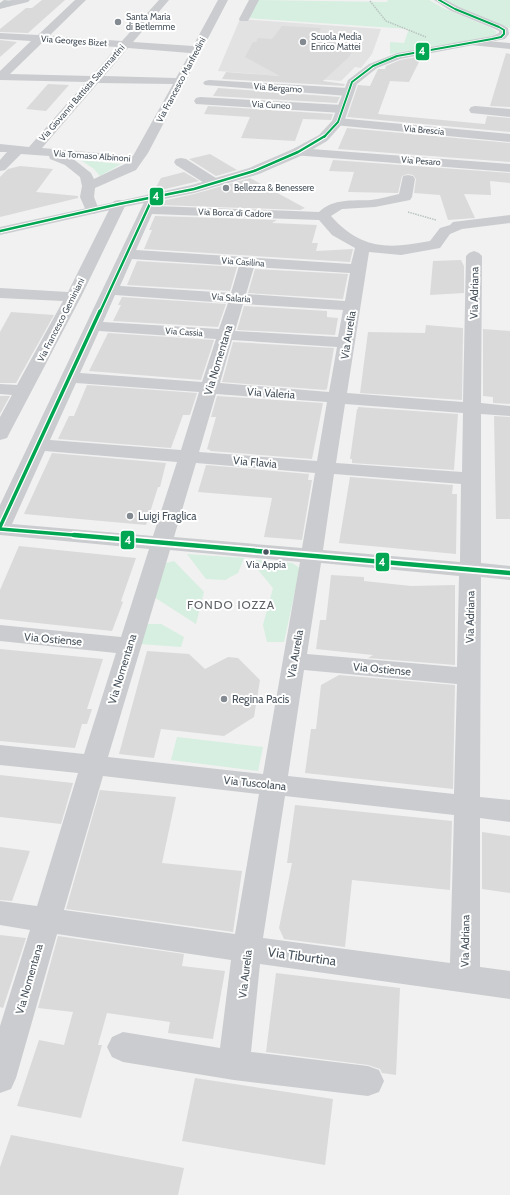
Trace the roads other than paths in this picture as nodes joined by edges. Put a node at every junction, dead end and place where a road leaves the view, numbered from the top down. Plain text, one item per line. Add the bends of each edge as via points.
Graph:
1 (25, 0) edge
2 (81, 0) edge
3 (164, 0) edge
4 (223, 0) edge
5 (254, 0) edge
6 (439, 0) edge
7 (5, 2) edge
8 (244, 19) dead end
9 (0, 36) edge
10 (40, 39) junction
11 (475, 43) junction
12 (124, 44) junction
13 (510, 46) edge
14 (197, 50) junction
15 (0, 77) edge
16 (93, 79) junction
17 (179, 81) junction
18 (209, 83) dead end
19 (348, 92) junction
20 (200, 101) dead end
21 (342, 109) junction
22 (475, 110) dead end
23 (510, 113) edge
24 (338, 123) junction
25 (510, 138) edge
26 (0, 148) edge
27 (18, 149) junction
28 (32, 151) junction
29 (298, 152) junction
30 (48, 153) junction
31 (332, 155) junction
32 (137, 160) junction
33 (181, 162) dead end
34 (0, 168) edge
35 (510, 168) edge
36 (408, 179) dead end
37 (214, 184) junction
38 (89, 186) junction
39 (119, 204) junction
40 (150, 204) junction
41 (92, 210) junction
42 (323, 216) junction
43 (510, 219) edge
44 (0, 231) edge
45 (363, 246) junction
46 (127, 254) junction
47 (474, 256) dead end
48 (248, 262) junction
49 (358, 269) junction
50 (110, 290) junction
51 (0, 293) edge
52 (73, 297) junction
53 (237, 298) junction
54 (352, 306) junction
55 (93, 326) junction
56 (225, 335) junction
57 (346, 343) junction
58 (69, 377) junction
59 (209, 388) junction
60 (0, 389) edge
61 (24, 391) junction
62 (337, 398) junction
63 (472, 408) junction
64 (510, 411) edge
65 (0, 434) edge
66 (38, 445) junction
67 (188, 457) junction
68 (326, 468) junction
69 (471, 479) junction
70 (0, 528) edge
71 (161, 543) junction
72 (312, 556) junction
73 (470, 570) junction
74 (510, 573) edge
75 (0, 633) edge
76 (129, 646) junction
77 (294, 661) junction
78 (469, 677) junction
79 (0, 755) edge
80 (93, 766) junction
81 (274, 785) junction
82 (467, 806) junction
83 (510, 811) edge
84 (0, 913) edge
85 (46, 920) junction
86 (247, 949) junction
87 (465, 978) junction
88 (510, 985) edge
89 (123, 1047) dead end
90 (234, 1065) junction
91 (0, 1078) edge
92 (368, 1081) dead end

1 - 7 street
2 - 10 street
3 - 12 street, Via Giovanni Battista Sammartini
4 - 14 street, Via Francesco Manfredini
5 - 8 street
6 - 11 street via 504,30 501,37
9 - 10 street, Via Georges Bizet
10 - 12 street, Via Georges Bizet
10 - 15 street
11 - 13 street
11 - 19 street via 420,51 386,60 357,77
12 - 14 street, Via Georges Bizet
12 - 16 street, Via Giovanni Battista Sammartini
14 - 17 street, Via Francesco Manfredini
15 - 16 street
16 - 17 street
16 - 28 street, Via Giovanni Battista Sammartini
17 - 32 street, Via Francesco Manfredini
18 - 19 street, Via Bergamo
19 - 21 street
20 - 21 street, Via Cuneo
21 - 24 street
22 - 23 street
24 - 25 street, Via Brescia
24 - 29 street via 323,138
24 - 31 street via 340,130
26 - 27 street, Via Tomaso Albinoni
27 - 28 street, Via Tomaso Albinoni
27 - 34 street
28 - 30 street, Via Tomaso Albinoni
29 - 31 street, Via Pesaro
29 - 37 street via 254,171
30 - 32 street, Via Tomaso Albinoni
30 - 38 street via 80,169 86,176
31 - 35 street, Via Pesaro
32 - 38 street via 131,167
33 - 37 street
36 - 42 street via 405,197 366,204 346,204 330,208
37 - 40 street
38 - 41 street via 88,197
39 - 40 street
39 - 41 street
39 - 52 street, Via Francesco Geminiani
40 - 42 street, Via Borca di Cadore
40 - 46 street
41 - 44 street
42 - 45 street via 337,232
43 - 45 street via 458,225 445,231 435,245 401,251
45 - 49 street, Via Aurelia
46 - 48 street, Via Casilina
46 - 50 street
47 - 63 street, Via Adriana
48 - 49 street, Via Casilina
48 - 53 street, Via Nomentana
49 - 54 street, Via Aurelia
50 - 53 street, Via Salaria
50 - 55 street
51 - 52 street
52 - 61 street, Via Francesco Geminiani
53 - 54 street, Via Salaria
53 - 56 street, Via Nomentana
54 - 57 street, Via Aurelia
55 - 56 street, Via Cassia
55 - 58 street
56 - 57 street, Via Cassia
56 - 59 street, Via Nomentana
57 - 62 street, Via Aurelia
58 - 59 street, Via Valeria
58 - 66 street
59 - 62 street, Via Valeria
59 - 67 street, Via Nomentana
60 - 61 street
61 - 65 street, Via Francesco Geminiani
62 - 63 street, Via Valeria
62 - 68 street, Via Aurelia
63 - 64 street, Via Valeria
63 - 69 street, Via Adriana
66 - 67 street, Via Flavia
66 - 70 street
67 - 68 street, Via Flavia
67 - 71 street, Via Nomentana
68 - 69 street, Via Flavia
68 - 72 street, Via Aurelia
69 - 73 street, Via Adriana
70 - 71 street
71 - 72 street
71 - 76 street, Via Nomentana
72 - 73 street
72 - 77 street, Via Aurelia
73 - 74 street
73 - 78 street, Via Adriana
75 - 76 street, Via Ostiense
76 - 80 street, Via Nomentana
77 - 78 street, Via Ostiense
77 - 81 street, Via Aurelia
78 - 82 street, Via Adriana
79 - 80 street, Via Tuscolana
80 - 81 street, Via Tuscolana
80 - 85 street, Via Nomentana
81 - 82 street, Via Tuscolana
81 - 86 street, Via Aurelia
82 - 83 street, Via Tuscolana
82 - 87 street, Via Adriana
84 - 85 street, Via Tiburtina
85 - 86 street, Via Tiburtina
85 - 91 street, Via Nomentana
86 - 87 street, Via Tiburtina
86 - 90 street, Via Aurelia
87 - 88 street, Via Tiburtina
89 - 90 street
90 - 92 street

